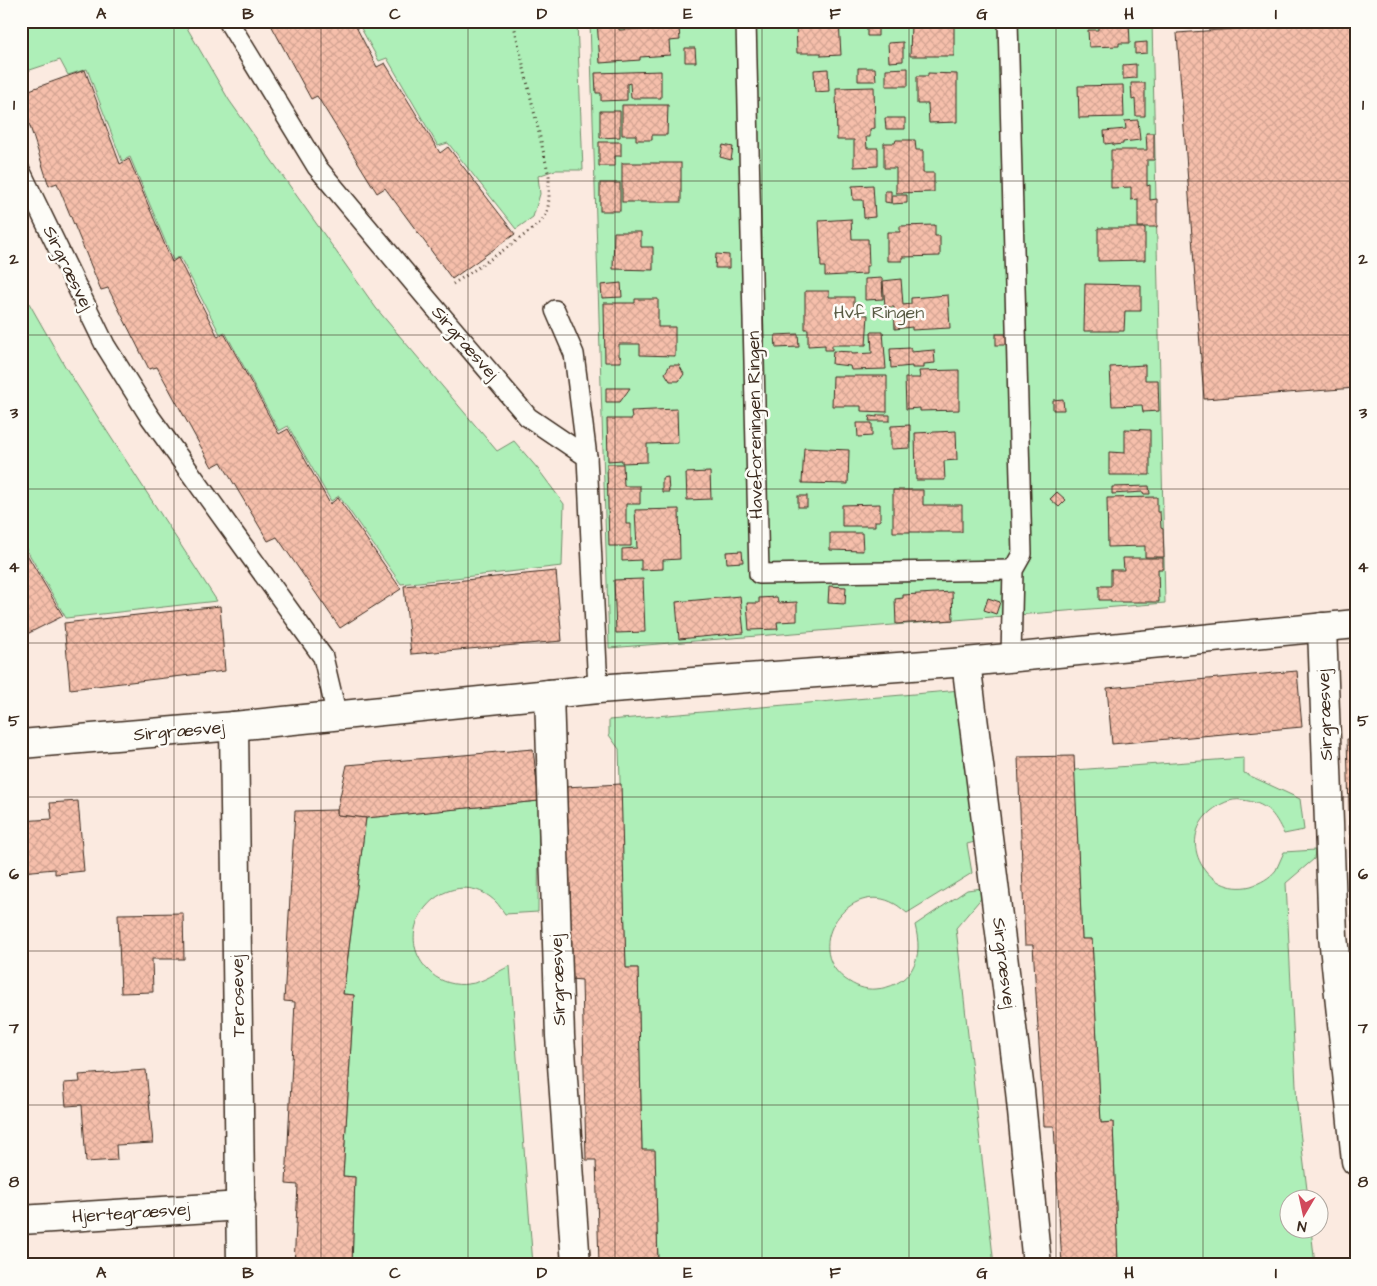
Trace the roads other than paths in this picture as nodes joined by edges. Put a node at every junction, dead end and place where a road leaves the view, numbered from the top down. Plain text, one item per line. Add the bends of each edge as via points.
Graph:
1 (228, 21) edge
2 (746, 21) edge
3 (1008, 21) edge
4 (21, 172) edge
5 (555, 310) dead end
6 (587, 456) junction
7 (1014, 570) junction
8 (1356, 624) edge
9 (1322, 627) junction
10 (1011, 656) junction
11 (966, 662) junction
12 (598, 689) junction
13 (549, 694) junction
14 (337, 716) junction
15 (234, 726) junction
16 (21, 744) edge
17 (1356, 1161) edge
18 (240, 1206) junction
19 (21, 1220) edge
20 (241, 1265) edge
21 (576, 1265) edge
22 (1037, 1265) edge

1 - 6 lane, Sirgræsvej via 317,167 528,416
2 - 7 lane, Haveforeningen Ringen via 759,574
3 - 7 lane via 1022,554
4 - 14 lane, Sirgræsvej via 105,344 150,417 323,657
5 - 6 lane via 574,354
6 - 12 lane
7 - 10 lane
8 - 9 street, Sirgræsvej
9 - 10 street, Sirgræsvej
9 - 17 street, Sirgræsvej via 1333,936
10 - 11 street, Sirgræsvej
11 - 12 street, Sirgræsvej
11 - 22 street, Sirgræsvej via 1020,1091
12 - 13 street, Sirgræsvej
13 - 14 street, Sirgræsvej
13 - 21 street, Sirgræsvej via 560,1036
14 - 15 street, Sirgræsvej
15 - 16 street, Sirgræsvej
15 - 18 street, Terosevej
18 - 19 street, Hjertegræsvej
18 - 20 street, Terosevej

